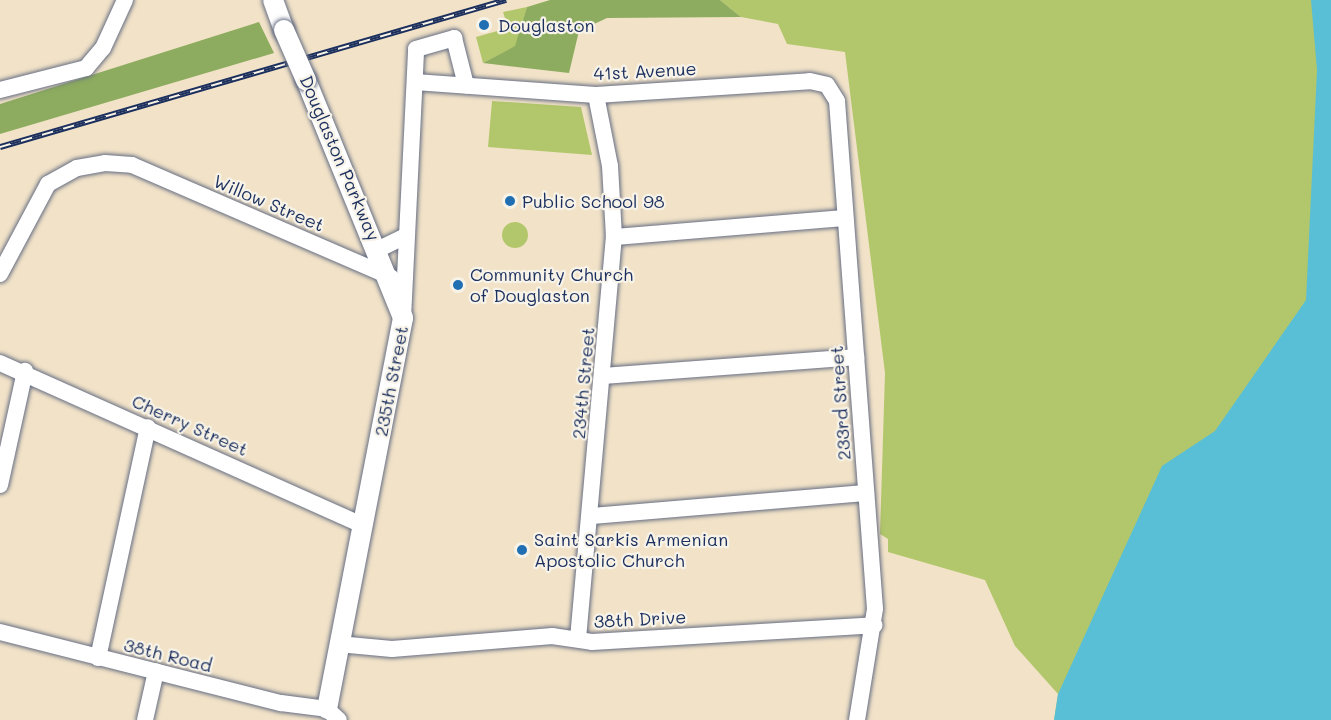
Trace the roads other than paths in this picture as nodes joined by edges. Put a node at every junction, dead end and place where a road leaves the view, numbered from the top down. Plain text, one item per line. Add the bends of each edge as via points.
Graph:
1 (125, 0) edge
2 (273, 0) edge
3 (415, 82) junction
4 (466, 85) junction
5 (827, 85) joint
6 (0, 90) edge
7 (596, 95) junction
8 (845, 218) junction
9 (406, 236) junction
10 (614, 237) junction
11 (379, 249) junction
12 (0, 274) edge
13 (391, 277) junction
14 (403, 318) junction
15 (856, 357) junction
16 (0, 363) edge
17 (24, 371) junction
18 (604, 376) junction
19 (148, 427) junction
20 (0, 485) edge
21 (866, 493) junction
22 (591, 516) junction
23 (363, 525) junction
24 (874, 625) junction
25 (0, 632) edge
26 (578, 639) junction
27 (338, 644) junction
28 (98, 658) junction
29 (156, 671) junction
30 (279, 712) edge
31 (333, 714) edge
32 (145, 720) edge
33 (857, 720) edge

1 - 6 street via 94,59 74,73
2 - 11 main road, Douglaston Parkway, bridge
3 - 4 street, 41st Avenue
3 - 4 street, 235th Street via 416,49 454,38
3 - 9 street, 235th Street
4 - 7 street, 41st Avenue
5 - 7 street, 41st Avenue via 810,81
5 - 8 street, 233rd Street via 837,101
7 - 10 street, 234th Street via 610,166
8 - 10 street
8 - 15 street, 233rd Street
9 - 11 street
9 - 14 street, 235th Street
10 - 18 street, 234th Street
11 - 13 main road, Douglaston Parkway
12 - 13 street, Willow Street via 48,184 77,168 132,165
13 - 14 main road, Douglaston Parkway
14 - 23 main road, 235th Street
15 - 18 street
15 - 21 street, 233rd Street
16 - 17 street, Cherry Street
17 - 19 street, Cherry Street
17 - 20 street
18 - 22 street, 234th Street
19 - 23 street, Cherry Street
19 - 28 street
21 - 22 street
21 - 24 street, 233rd Street
22 - 26 street, 234th Street
23 - 27 main road, 235th Street
24 - 26 street, 38th Drive
24 - 33 street, 233rd Street
25 - 28 street, 38th Road
26 - 27 street, 38th Drive via 552,636 392,650
27 - 31 main road, 235th Street
28 - 29 street, 38th Road
29 - 30 street, 38th Road
29 - 32 street
30 - 31 street, 38th Road

